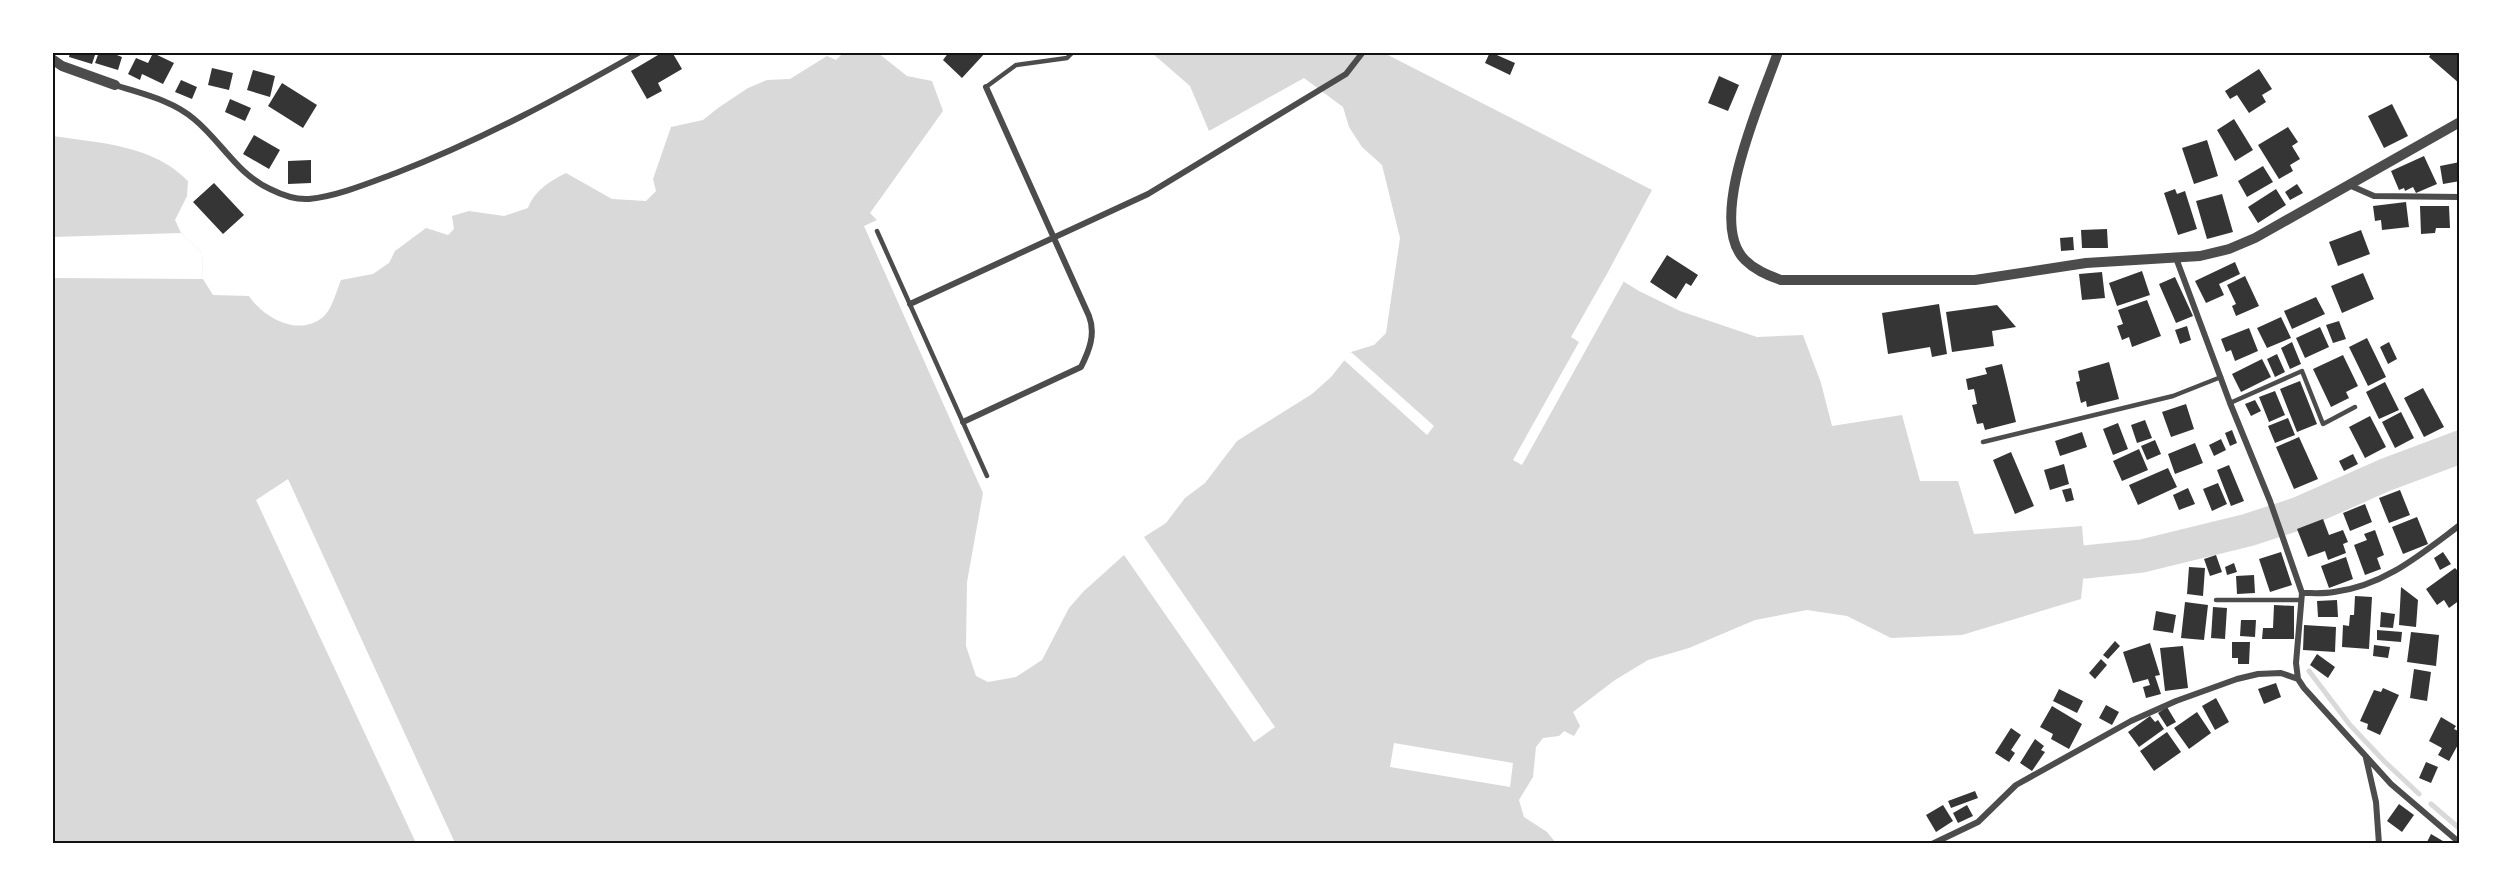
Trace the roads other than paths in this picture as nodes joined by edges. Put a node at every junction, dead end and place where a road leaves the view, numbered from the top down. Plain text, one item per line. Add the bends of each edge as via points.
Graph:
1 (640, 52) edge
2 (1073, 52) edge
3 (1363, 52) edge
4 (1778, 52) edge
5 (52, 58) edge
6 (115, 85) joint
7 (986, 87) joint
8 (2460, 122) edge
9 (2348, 184) junction
10 (2460, 197) edge
11 (877, 231) dead end
12 (1054, 239) junction
13 (2176, 258) junction
14 (910, 304) junction
15 (2221, 377) junction
16 (2230, 403) junction
17 (2355, 407) dead end
18 (963, 422) junction
19 (1983, 442) dead end
20 (987, 476) dead end
21 (2460, 525) edge
22 (2301, 597) junction
23 (2216, 600) dead end
24 (2298, 679) junction
25 (2366, 758) junction
26 (1932, 843) edge
27 (2379, 843) edge
28 (2460, 843) edge

1 - 6 street via 550,103 450,152 381,178 308,199 293,199 246,175 195,119 178,108
2 - 7 lane via 1066,58 1016,65
3 - 12 street via 1346,74 1317,93 1148,194
4 - 13 street via 1749,129 1732,210 1736,245 1744,259 1761,273 1782,280 1975,280 2086,263
5 - 6 street via 62,66
7 - 12 street
8 - 9 street
9 - 10 street via 2374,196
9 - 13 street via 2229,249
11 - 14 lane
12 - 14 street
12 - 18 street via 1092,324 1088,352 1081,367
13 - 15 street
14 - 18 lane
15 - 16 street
15 - 19 lane via 2173,396
16 - 17 lane via 2302,371 2324,424
16 - 22 street via 2282,533
18 - 20 lane
21 - 22 street via 2394,573 2368,584
22 - 23 lane
22 - 24 street
24 - 25 street
24 - 26 street via 2281,673 2236,679 2140,717 2016,785 1978,822
25 - 27 street via 2376,802
25 - 28 street

